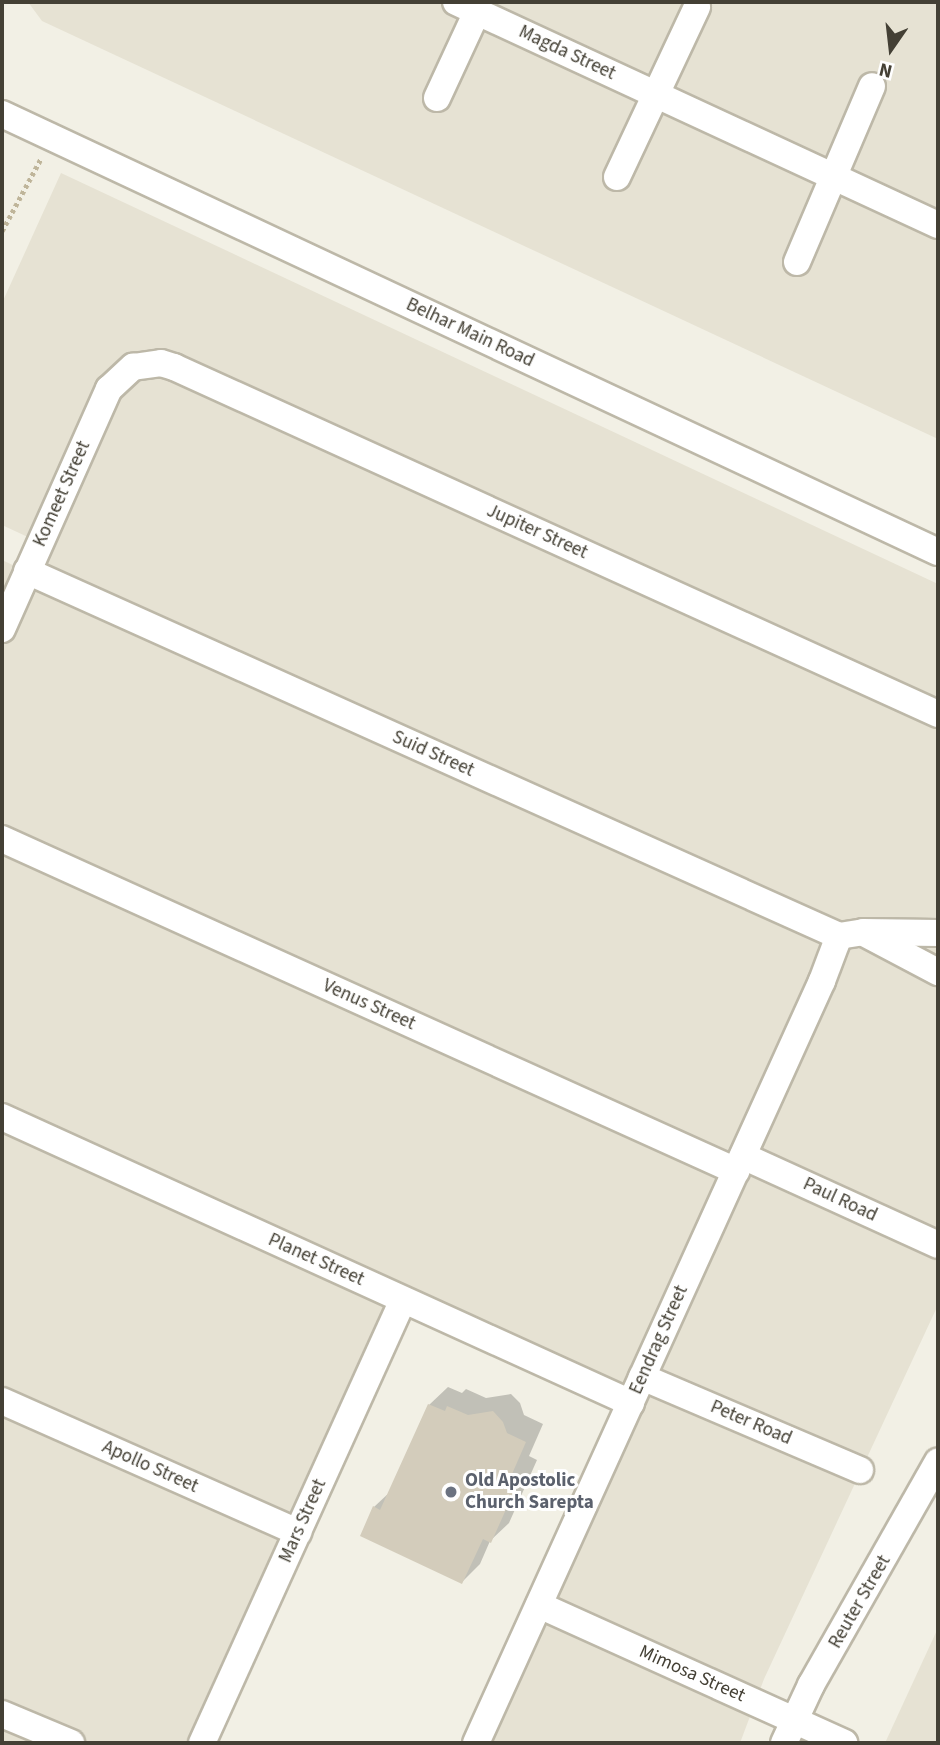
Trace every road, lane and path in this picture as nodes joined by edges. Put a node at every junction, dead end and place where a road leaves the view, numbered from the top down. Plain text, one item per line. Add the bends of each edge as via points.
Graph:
1 (466, 7) edge
2 (697, 7) dead end
3 (872, 86) dead end
4 (656, 94) junction
5 (437, 98) dead end
6 (2, 114) edge
7 (51, 137) junction
8 (833, 176) junction
9 (617, 177) dead end
10 (938, 225) edge
11 (2, 232) edge
12 (797, 262) dead end
13 (133, 367) joint
14 (938, 552) edge
15 (27, 570) junction
16 (2, 629) edge
17 (938, 714) edge
18 (2, 839) edge
19 (938, 933) edge
20 (851, 934) junction
21 (938, 972) edge
22 (2, 1117) edge
23 (739, 1163) junction
24 (938, 1245) edge
25 (403, 1300) junction
26 (642, 1377) junction
27 (2, 1401) edge
28 (631, 1403) junction
29 (938, 1461) edge
30 (860, 1470) dead end
31 (298, 1532) junction
32 (539, 1605) junction
33 (2, 1714) edge
34 (789, 1732) edge
35 (71, 1743) edge
36 (202, 1743) edge
37 (476, 1743) edge
38 (844, 1743) edge

1 - 4 street, Magda Street
1 - 5 street, Magda Street
2 - 4 street
3 - 8 street
4 - 8 street, Magda Street
4 - 9 street
6 - 7 street, Belhar Main Road
7 - 11 path
7 - 14 street, Belhar Main Road
8 - 10 street, Magda Street
8 - 12 street
13 - 15 street, Komeet Street via 109,389
13 - 17 street, Jupiter Street via 147,363 174,367
15 - 16 street, Komeet Street
15 - 20 street, Suid Street
18 - 23 street, Venus Street
19 - 20 street
20 - 21 street, Suid Street
20 - 23 street, Eendrag Street via 822,981
22 - 25 street, Planet Street
23 - 24 street, Paul Road
23 - 26 street, Eendrag Street
25 - 28 street, Planet Street
25 - 31 street, Mars Street
26 - 28 street, Eendrag Street
26 - 30 street, Peter Road
27 - 31 street, Apollo Street
28 - 32 street, Eendrag Street
29 - 34 street, Reuter Street
31 - 36 street, Mars Street
32 - 34 street, Mimosa Street
32 - 37 street, Eendrag Street
33 - 35 street
34 - 38 street, Mimosa Street

